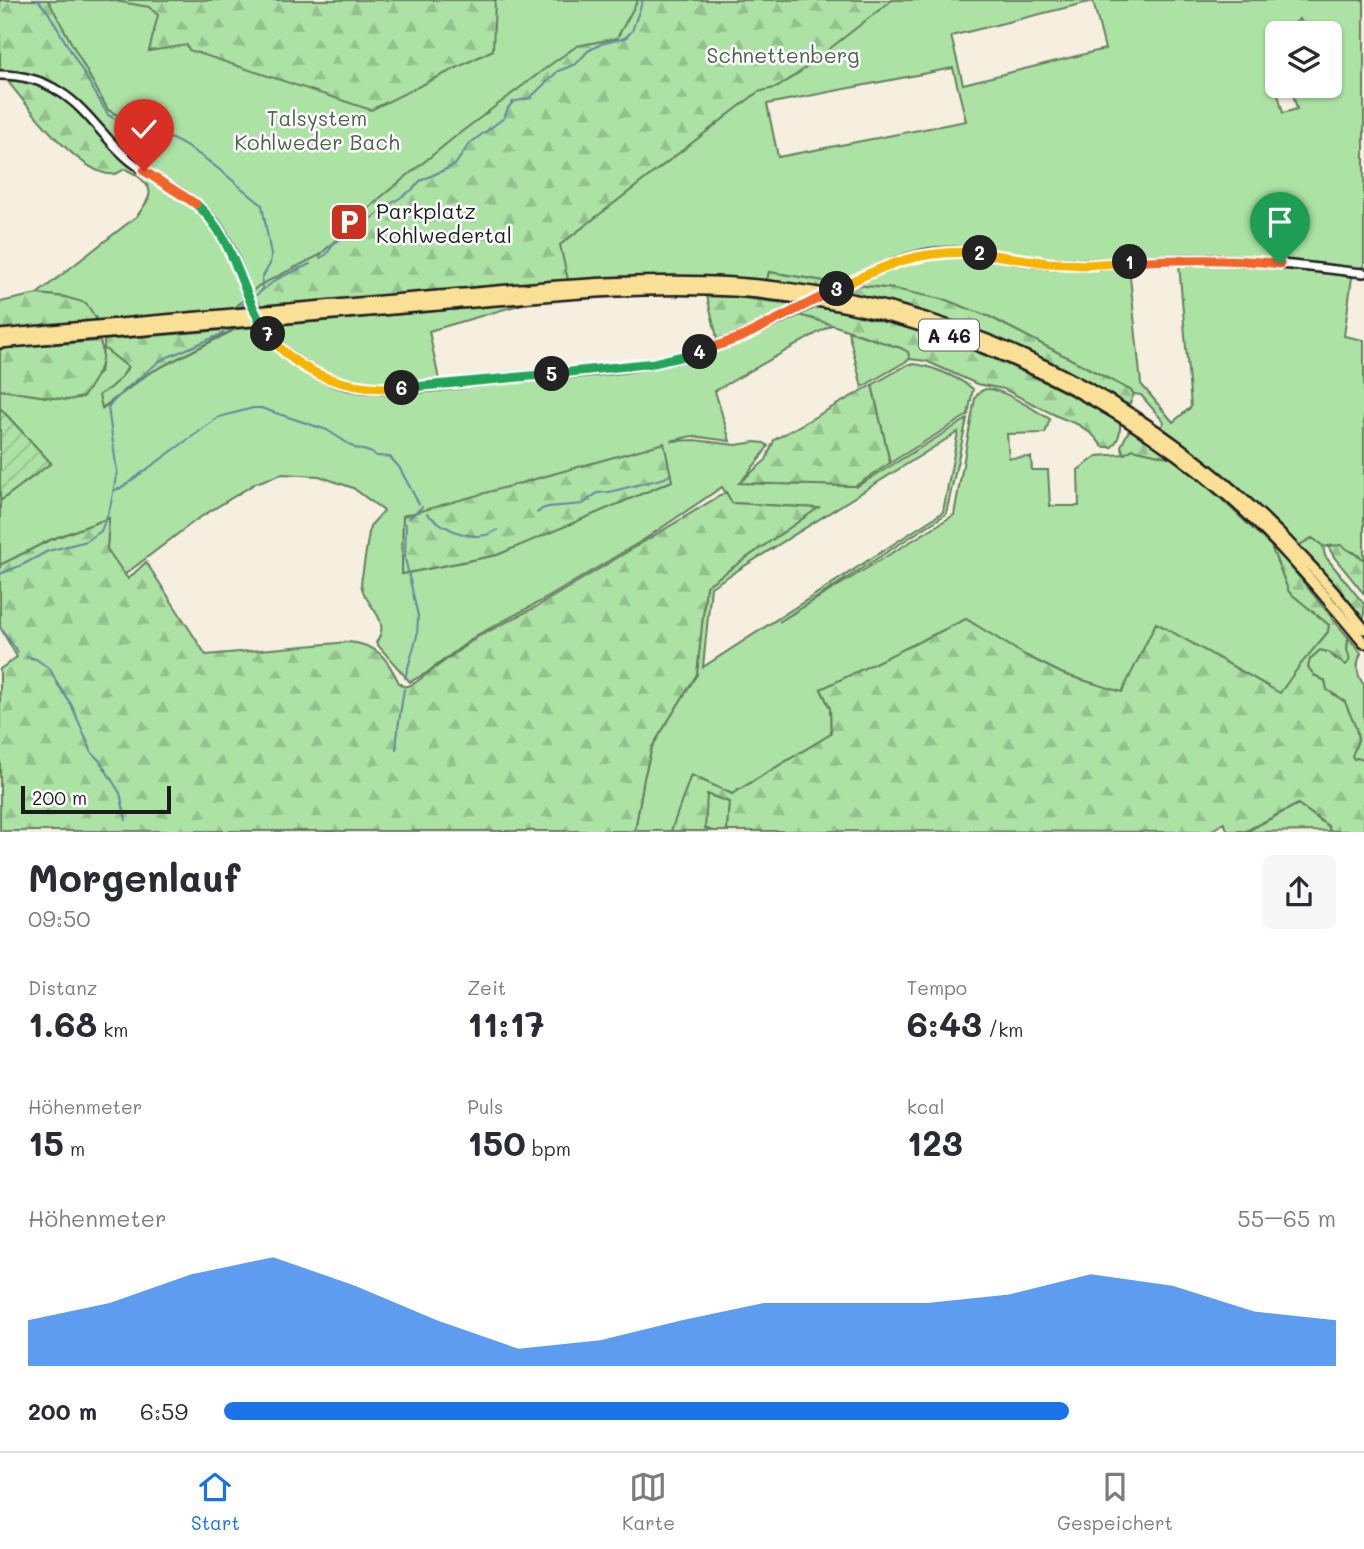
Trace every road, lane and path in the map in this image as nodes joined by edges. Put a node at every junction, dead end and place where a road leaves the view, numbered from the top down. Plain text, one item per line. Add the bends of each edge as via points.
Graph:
1 (0, 75) edge
2 (1364, 273) edge
3 (438, 301) junction
4 (63, 333) junction
5 (0, 334) edge
6 (0, 343) edge
7 (1361, 633) edge

1 - 2 street, bridge via 28,78 59,91 130,160 204,210 223,235 255,313 284,351 314,373 372,388 654,363 693,354 728,342 898,261 931,253 979,252 1085,265 1236,260
3 - 4 highway, A 46, bridge
3 - 7 highway, A 46 via 734,291 842,306 947,334 1059,381 1172,451 1255,522
3 - 7 highway, A 46 via 566,286 734,283 843,298 961,330 1073,379 1176,444 1261,515
4 - 5 highway, A 46
4 - 6 highway, A 46

